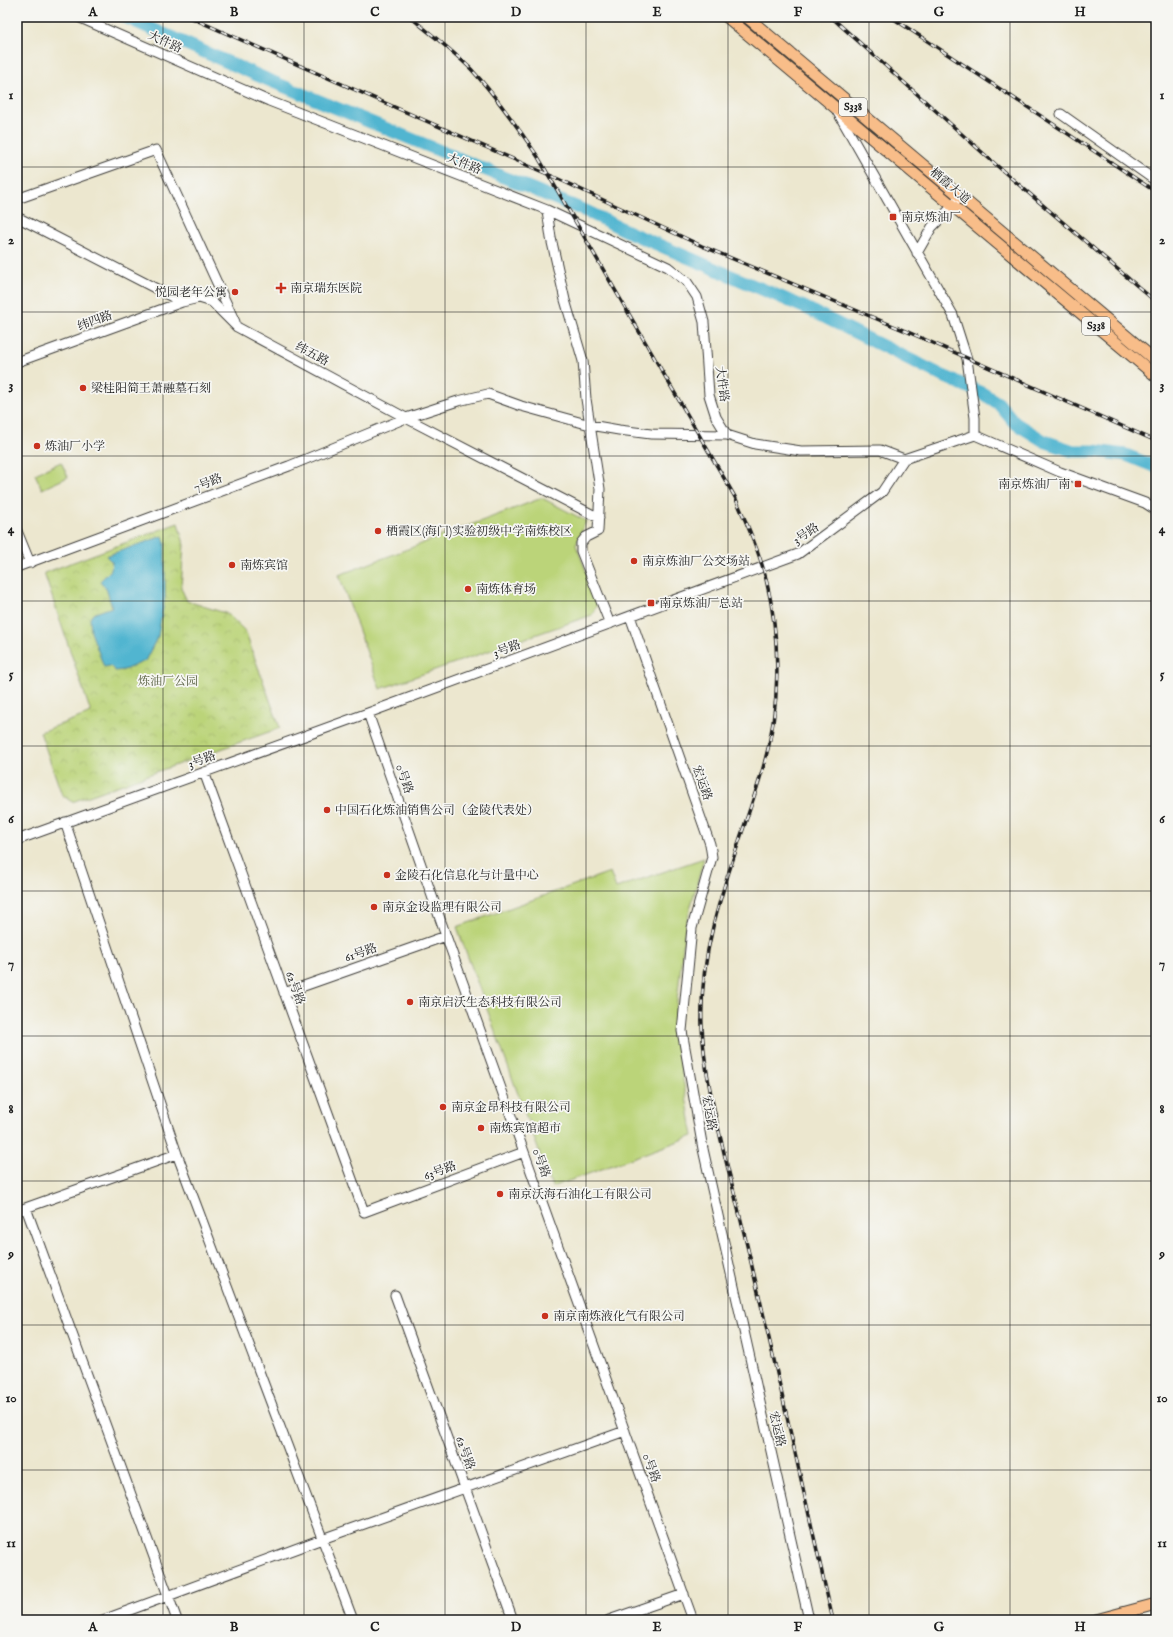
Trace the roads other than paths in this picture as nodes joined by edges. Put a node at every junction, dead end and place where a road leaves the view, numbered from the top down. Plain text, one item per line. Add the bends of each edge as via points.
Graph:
1 (78, 17) edge
2 (727, 17) edge
3 (747, 17) edge
4 (834, 105) junction
5 (1061, 114) dead end
6 (1156, 181) edge
7 (960, 195) junction
8 (17, 199) edge
9 (953, 206) junction
10 (547, 210) junction
11 (17, 217) edge
12 (917, 254) junction
13 (182, 302) junction
14 (237, 327) junction
15 (1156, 361) edge
16 (17, 362) edge
17 (1156, 376) edge
18 (406, 418) junction
19 (590, 425) junction
20 (975, 435) junction
21 (727, 436) junction
22 (904, 459) junction
23 (1156, 510) edge
24 (599, 518) junction
25 (17, 531) edge
26 (30, 562) junction
27 (17, 567) edge
28 (630, 616) junction
29 (610, 624) junction
30 (368, 713) junction
31 (204, 772) junction
32 (65, 822) junction
33 (17, 840) edge
34 (446, 936) junction
35 (284, 993) junction
36 (524, 1152) junction
37 (177, 1154) junction
38 (21, 1210) edge
39 (364, 1212) joint
40 (395, 1294) dead end
41 (625, 1431) junction
42 (465, 1489) junction
43 (322, 1539) junction
44 (684, 1594) junction
45 (169, 1596) junction
46 (1156, 1604) edge
47 (103, 1620) edge
48 (177, 1620) edge
49 (353, 1620) edge
50 (513, 1620) edge
51 (609, 1620) edge
52 (694, 1620) edge
53 (809, 1620) edge
54 (1096, 1620) edge

1 - 10 street, 大件路 via 269,101
2 - 4 main road, 栖霞大道 / S338
3 - 7 main road, 栖霞大道 / S338
4 - 9 main road, 栖霞大道 / S338
4 - 12 street
5 - 6 street
7 - 9 street
7 - 15 main road, 栖霞大道 / S338
8 - 14 street via 156,150
9 - 12 street via 932,227
9 - 17 main road, 栖霞大道 / S338
10 - 19 street via 565,300 583,361
10 - 21 street, 大件路 via 668,267 687,282 698,298 704,322 709,395 716,416
11 - 13 street
12 - 20 street via 953,315 968,359
13 - 14 street, 纬五路 via 199,298 212,302
13 - 16 street, 纬四路
14 - 18 street, 纬五路
18 - 19 street, 7号路 via 488,394
18 - 24 street, 纬五路
18 - 26 street, 7号路 via 288,466
19 - 21 street, 7号路 via 651,434
19 - 24 street via 600,489
20 - 22 street
20 - 23 street via 1006,450 1145,503
21 - 22 street, 7号路 via 755,444 801,451 880,450
22 - 28 street, 3号路 via 882,492 798,554
24 - 29 street via 598,531 586,537 581,543 581,551
25 - 26 street
26 - 27 street, 7号路
28 - 29 street, 3号路
28 - 53 street, 宏运路 via 710,844 712,857 692,928 682,1031 704,1157
29 - 30 street, 3号路
30 - 31 street, 3号路
30 - 34 street, 0号路
31 - 32 street, 3号路
31 - 35 street, 62号路
32 - 33 street, 3号路
32 - 37 street
34 - 35 street, 61号路
34 - 36 street, 0号路
35 - 39 street, 62号路
36 - 39 street, 63号路
36 - 41 street, 0号路
37 - 38 street
37 - 43 street
38 - 45 street
40 - 42 street, 62号路
41 - 42 street
41 - 44 street, 0号路
42 - 43 street
42 - 50 street, 62号路
43 - 45 street
43 - 49 street
44 - 51 street
44 - 52 street, 0号路
45 - 47 street
45 - 48 street
46 - 54 main road

